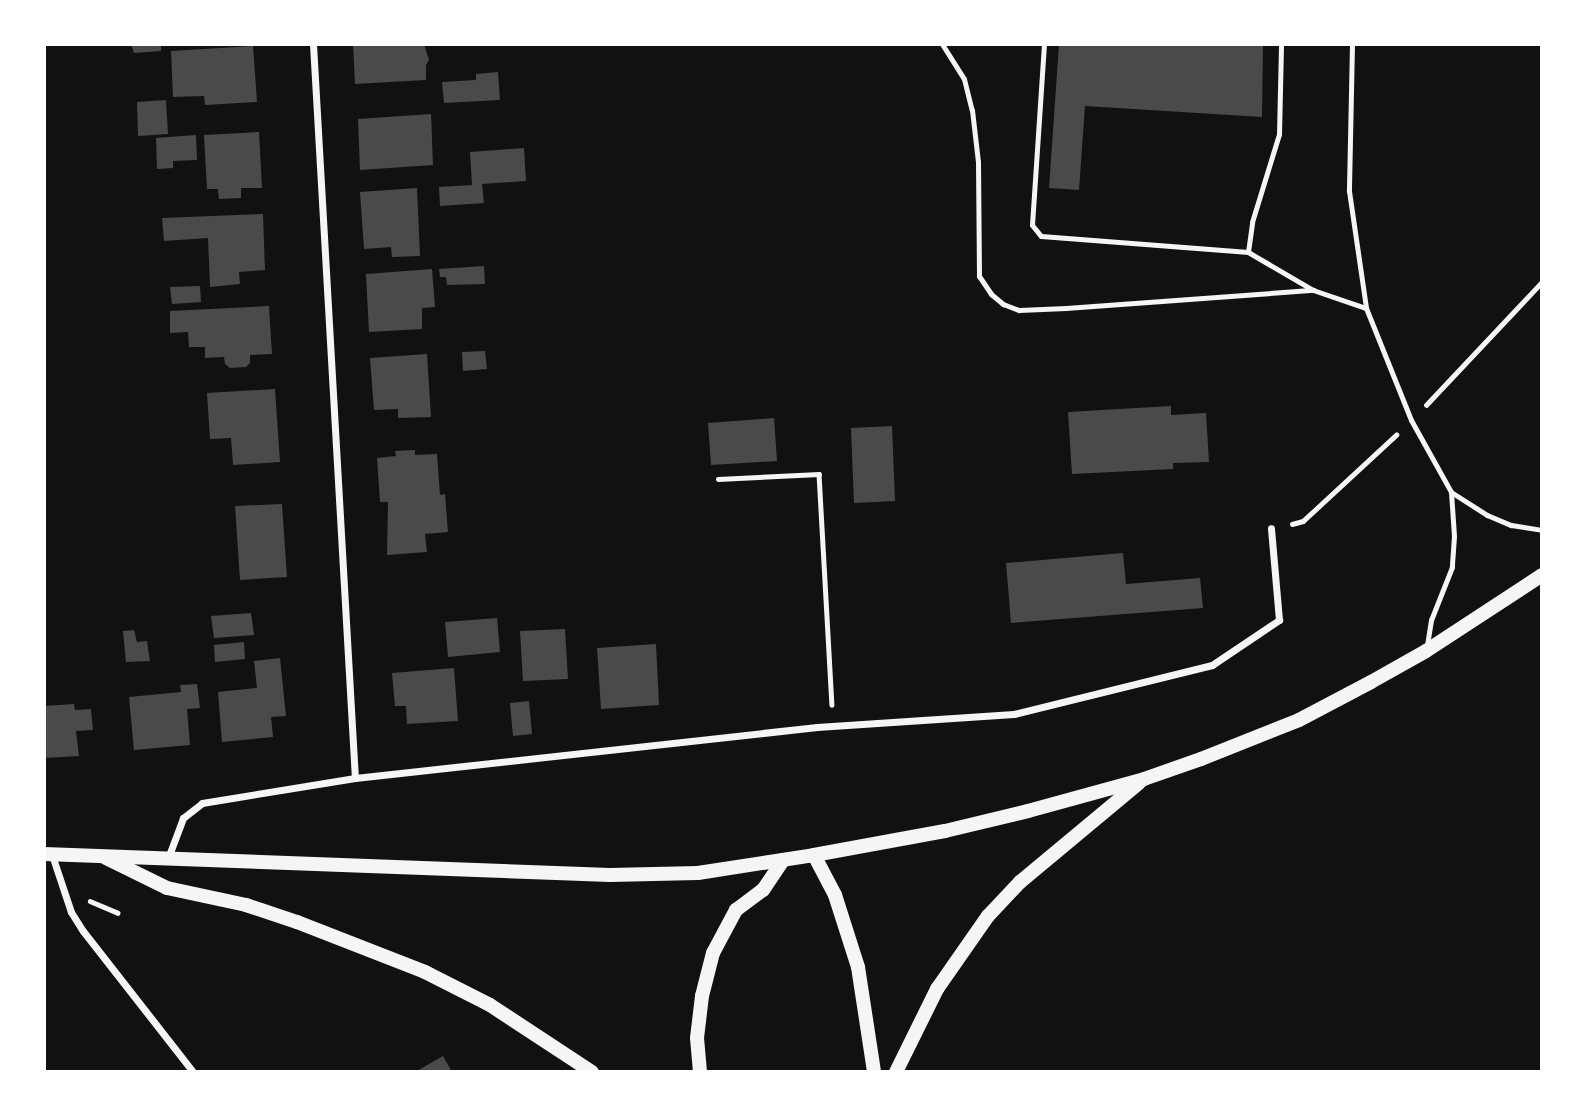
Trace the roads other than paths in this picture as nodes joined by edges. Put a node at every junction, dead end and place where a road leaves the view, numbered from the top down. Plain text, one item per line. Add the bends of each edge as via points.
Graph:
1 (313, 44) edge
2 (942, 44) edge
3 (1044, 44) edge
4 (1281, 44) edge
5 (1352, 44) edge
6 (1248, 253) junction
7 (1313, 290) junction
8 (1366, 309) junction
9 (1451, 492) junction
10 (1270, 528) road end
11 (1542, 530) edge
12 (1542, 575) edge
13 (1426, 651) junction
14 (355, 778) junction
15 (1144, 779) junction
16 (48, 854) edge
17 (814, 855) junction
18 (101, 856) junction
19 (168, 858) junction
20 (783, 860) junction
21 (193, 1072) edge
22 (592, 1072) edge
23 (701, 1072) edge
24 (874, 1072) edge
25 (896, 1072) edge

1 - 14 street
2 - 7 lane via 964,79 972,110 978,162 979,276 1003,304 1019,310 1066,308
3 - 6 lane via 1032,225 1041,236
4 - 6 lane via 1279,134 1252,222
5 - 8 lane via 1349,191
6 - 7 lane
7 - 8 lane
8 - 9 lane via 1406,410
9 - 11 lane via 1487,515
9 - 13 lane via 1452,567 1431,620
10 - 14 street via 1279,620 1212,665 1014,714 833,726
12 - 13 main road
13 - 15 main road via 1299,720
14 - 19 street via 202,803 183,818
15 - 17 main road via 944,831
15 - 25 main road via 1020,882 988,916 937,989
16 - 18 main road
16 - 21 street via 77,921
17 - 20 main road
17 - 24 main road via 835,895 858,967
18 - 19 main road
18 - 22 main road via 167,888 246,905 425,972 490,1005
19 - 20 main road via 610,875 698,873
20 - 23 main road via 763,890 736,910 713,953 697,1038

